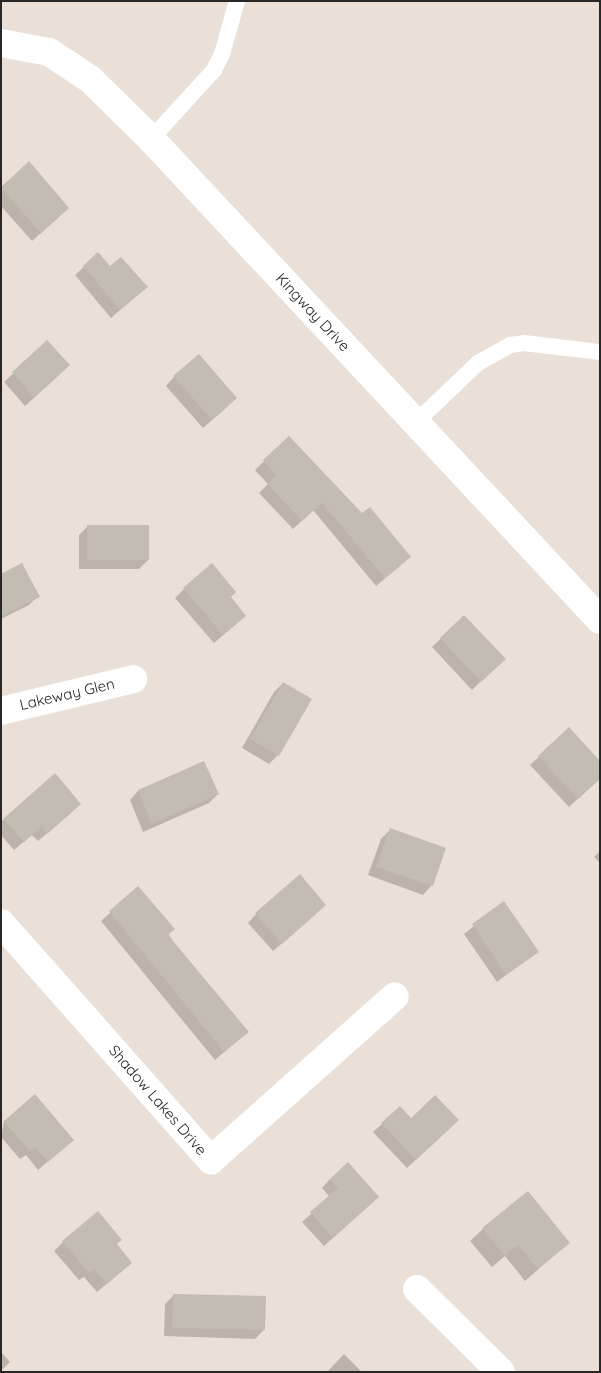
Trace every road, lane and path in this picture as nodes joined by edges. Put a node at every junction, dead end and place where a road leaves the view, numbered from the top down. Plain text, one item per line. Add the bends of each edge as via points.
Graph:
1 (237, 1) edge
2 (1, 43) edge
3 (151, 139) junction
4 (600, 352) edge
5 (416, 422) junction
6 (600, 620) edge
7 (133, 679) dead end
8 (1, 711) edge
9 (1, 923) edge
10 (396, 996) dead end
11 (417, 1288) dead end
12 (501, 1372) edge

1 - 3 lane via 222,54 214,70
2 - 3 street, Kingway Drive via 49,52 66,60
3 - 5 street, Kingway Drive
4 - 5 lane via 524,343 510,345 478,363
5 - 6 street, Kingway Drive
7 - 8 street, Lakeway Glen
9 - 10 street, Shadow Lakes Drive via 212,1160
11 - 12 street

